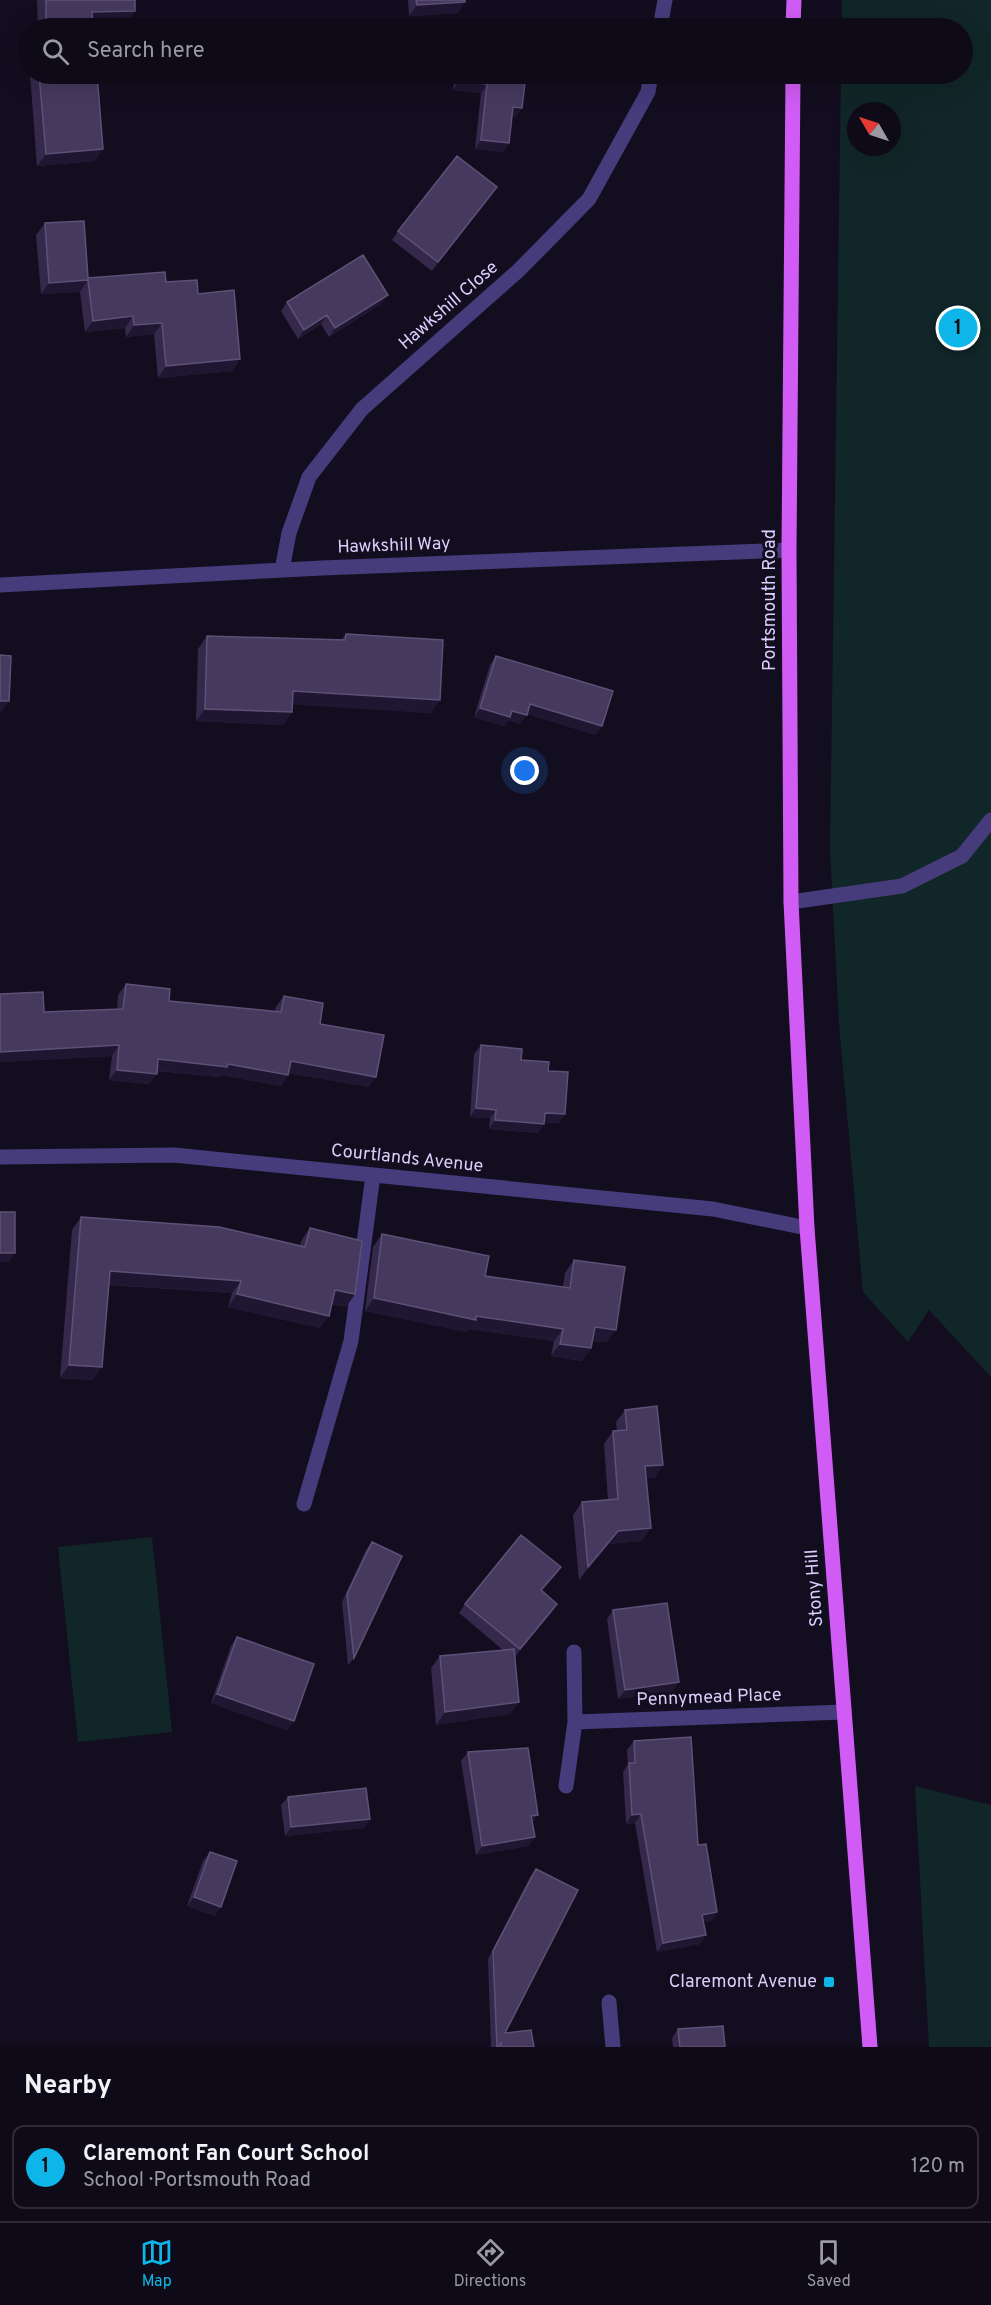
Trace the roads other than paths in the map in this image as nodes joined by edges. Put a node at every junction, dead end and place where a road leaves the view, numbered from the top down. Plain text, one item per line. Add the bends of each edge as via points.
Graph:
1 (665, 0) edge
2 (794, 0) edge
3 (662, 18) edge
4 (794, 18) edge
5 (649, 84) edge
6 (793, 84) edge
7 (789, 550) junction
8 (282, 570) junction
9 (0, 585) edge
10 (991, 820) edge
11 (791, 902) junction
12 (802, 1125) joint
13 (0, 1157) edge
14 (373, 1175) junction
15 (807, 1228) junction
16 (304, 1504) dead end
17 (574, 1652) dead end
18 (844, 1712) junction
19 (575, 1722) junction
20 (566, 1786) dead end
21 (609, 2002) dead end
22 (613, 2047) edge
23 (870, 2047) edge

1 - 3 street
2 - 4 main road
5 - 8 street, Hawkshill Close via 589,199 518,271 362,409 309,477 289,533
6 - 7 main road, Portsmouth Road
7 - 8 street, Hawkshill Way
7 - 11 main road, Portsmouth Road
8 - 9 street, Hawkshill Way
10 - 11 street via 962,856 902,886
11 - 12 main road, Portsmouth Road
12 - 15 main road, Stony Hill
13 - 14 street, Courtlands Avenue via 174,1155
14 - 15 street, Courtlands Avenue via 713,1209
14 - 16 street via 351,1341
15 - 18 main road, Stony Hill
17 - 19 street
18 - 19 street, Pennymead Place
18 - 23 main road, Stony Hill
19 - 20 street
21 - 22 street

